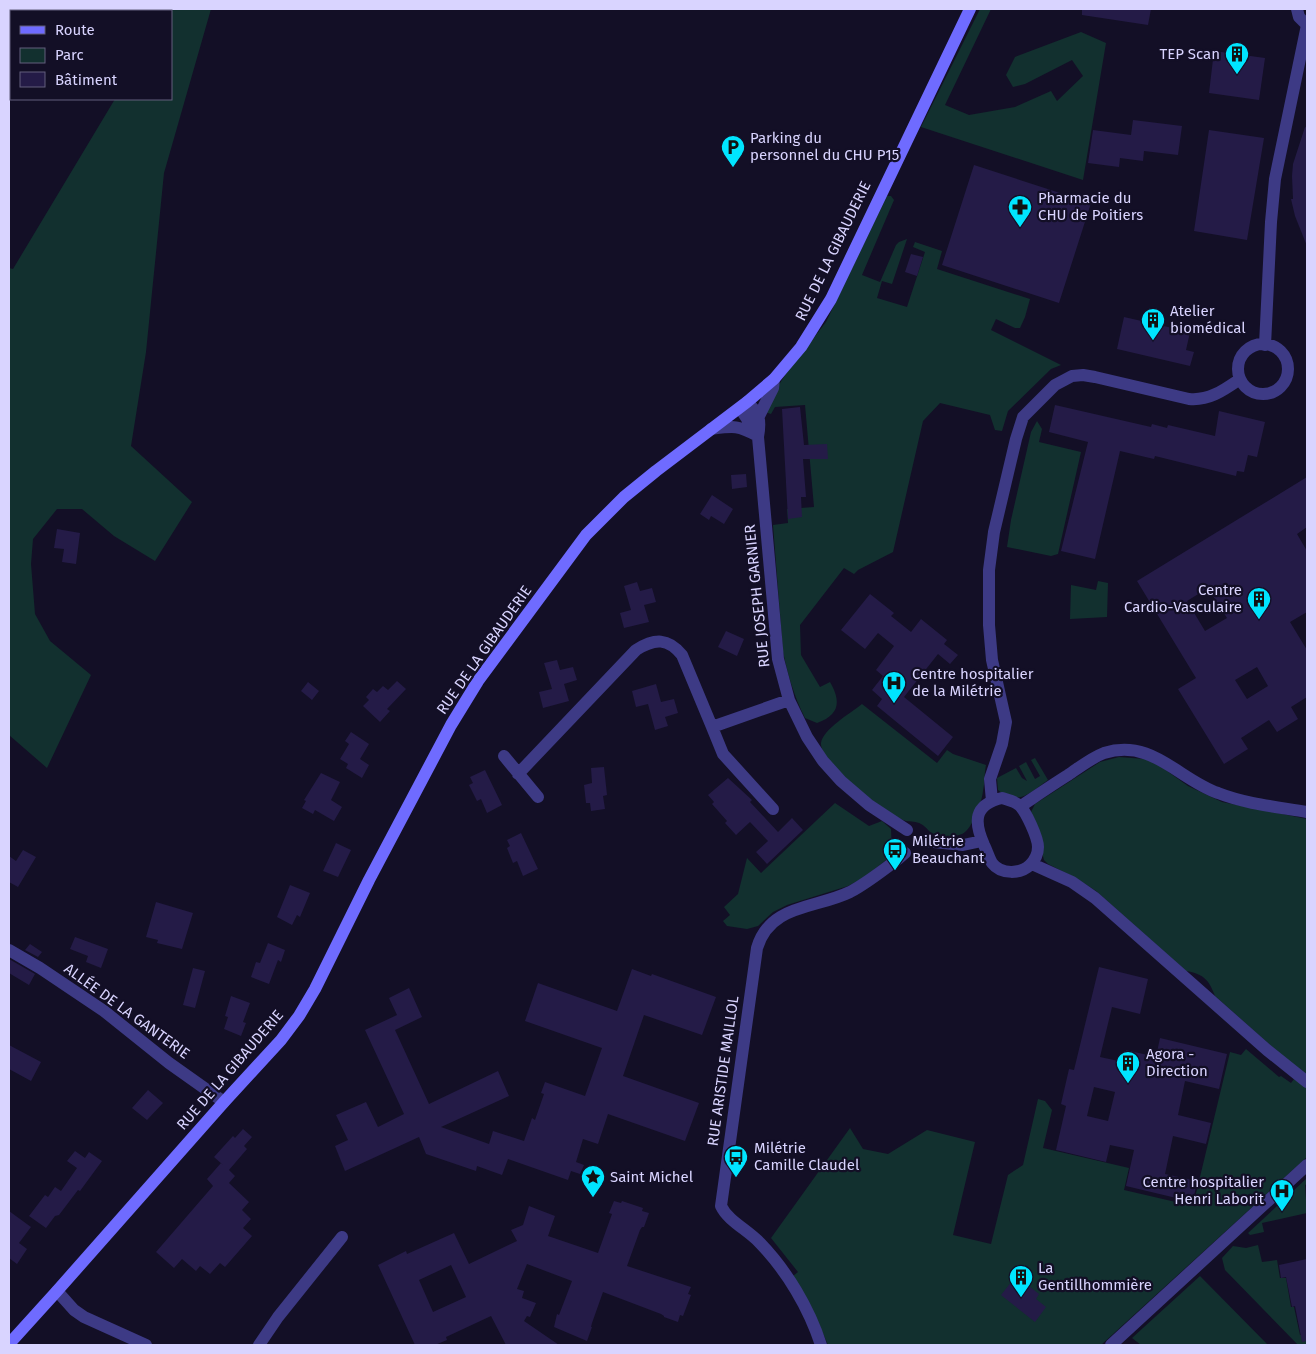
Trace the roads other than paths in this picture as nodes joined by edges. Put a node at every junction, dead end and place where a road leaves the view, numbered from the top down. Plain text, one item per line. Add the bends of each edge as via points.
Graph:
1 (970, 9) edge
2 (1297, 9) edge
3 (1307, 25) edge
4 (1265, 345) junction
5 (774, 379) junction
6 (1240, 379) junction
7 (744, 405) junction
8 (759, 416) junction
9 (711, 429) junction
10 (758, 436) junction
11 (789, 700) junction
12 (712, 727) junction
13 (504, 756) dead end
14 (518, 774) junction
15 (538, 797) dead end
16 (992, 801) junction
17 (1020, 806) junction
18 (773, 809) dead end
19 (1307, 812) edge
20 (907, 830) dead end
21 (924, 841) dead end
22 (982, 841) junction
23 (905, 853) dead end
24 (1032, 864) junction
25 (9, 950) edge
26 (1307, 1082) edge
27 (224, 1102) junction
28 (1307, 1165) edge
29 (342, 1237) dead end
30 (57, 1291) junction
31 (9, 1344) edge
32 (146, 1345) edge
33 (259, 1345) edge
34 (821, 1345) edge
35 (1111, 1345) edge

1 - 5 street, RUE DE LA GIBAUDERIE via 830,299 801,347
2 - 3 street
3 - 4 street via 1275,179
4 - 6 street via 1251,347 1241,357
4 - 6 street via 1278,350 1286,361 1284,382 1272,392 1257,394
5 - 7 street, RUE DE LA GIBAUDERIE
5 - 8 street
6 - 16 street via 1200,400 1095,377 1072,376 1055,385 1023,417 994,532 989,570 988,625 1006,722 990,779
7 - 8 street
7 - 9 street, RUE DE LA GIBAUDERIE
7 - 10 street
8 - 10 street, RUE JOSEPH GARNIER
9 - 10 street via 733,426
9 - 27 street, RUE DE LA GIBAUDERIE via 643,481 586,535 478,681 440,746 299,1016
10 - 11 street, RUE JOSEPH GARNIER via 778,659
11 - 12 street
11 - 20 street, RUE JOSEPH GARNIER via 807,737 840,781
12 - 14 street via 682,655 676,647 654,641 636,650
12 - 18 street via 723,754
13 - 14 street
14 - 15 street
16 - 17 street via 1002,798
16 - 22 street via 979,813 976,822
17 - 19 street via 1092,759 1115,751 1131,750 1156,756 1188,779 1218,793
17 - 24 street via 1038,848
21 - 22 street via 963,845
22 - 24 street via 993,864 1000,870 1016,872
23 - 34 street, RUE ARISTIDE MAILLOL via 852,891 780,916 765,929 757,948 721,1206 728,1217 746,1229 772,1256 806,1310
24 - 26 street via 1072,882 1095,898
25 - 27 street, ALLÉE DE LA GANTERIE via 104,1011
27 - 30 street, RUE DE LA GIBAUDERIE
28 - 35 street
29 - 33 street
30 - 31 street, RUE DE LA GIBAUDERIE
30 - 32 street via 84,1317

